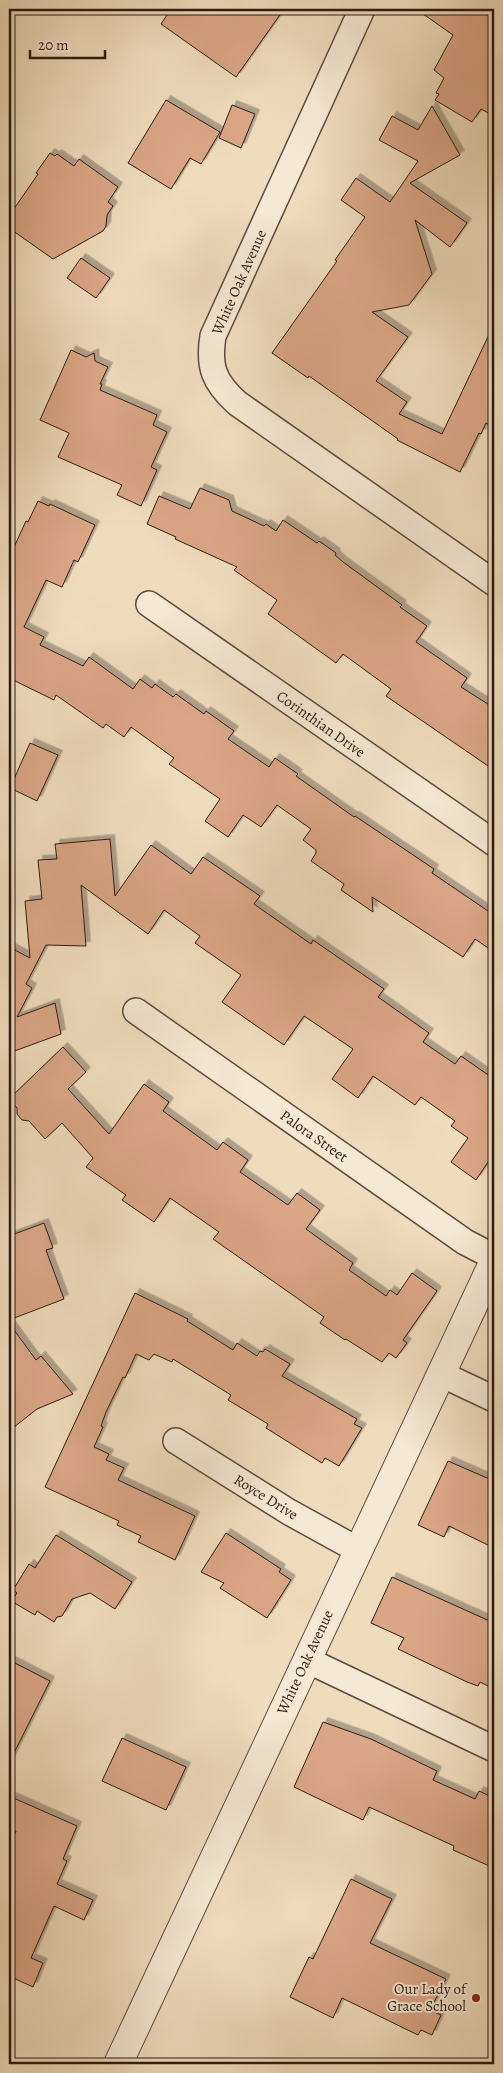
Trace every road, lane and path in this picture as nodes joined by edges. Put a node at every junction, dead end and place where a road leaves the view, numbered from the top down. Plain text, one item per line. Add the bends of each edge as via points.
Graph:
1 (362, 9) edge
2 (494, 583) edge
3 (149, 604) dead end
4 (494, 843) edge
5 (136, 1011) dead end
6 (494, 1259) edge
7 (441, 1374) junction
8 (494, 1399) edge
9 (176, 1441) dead end
10 (358, 1550) junction
11 (307, 1660) junction
12 (494, 1749) edge
13 (118, 2064) edge

1 - 2 street, White Oak Avenue via 213,336 210,355 215,376 224,391 238,403
3 - 4 street, Corinthian Drive
5 - 6 street, Palora Street via 465,1242
6 - 7 street, White Oak Avenue
7 - 8 street
7 - 10 street, White Oak Avenue
9 - 10 street, Royce Drive via 289,1512
10 - 11 street, White Oak Avenue
11 - 12 street
11 - 13 street, White Oak Avenue

